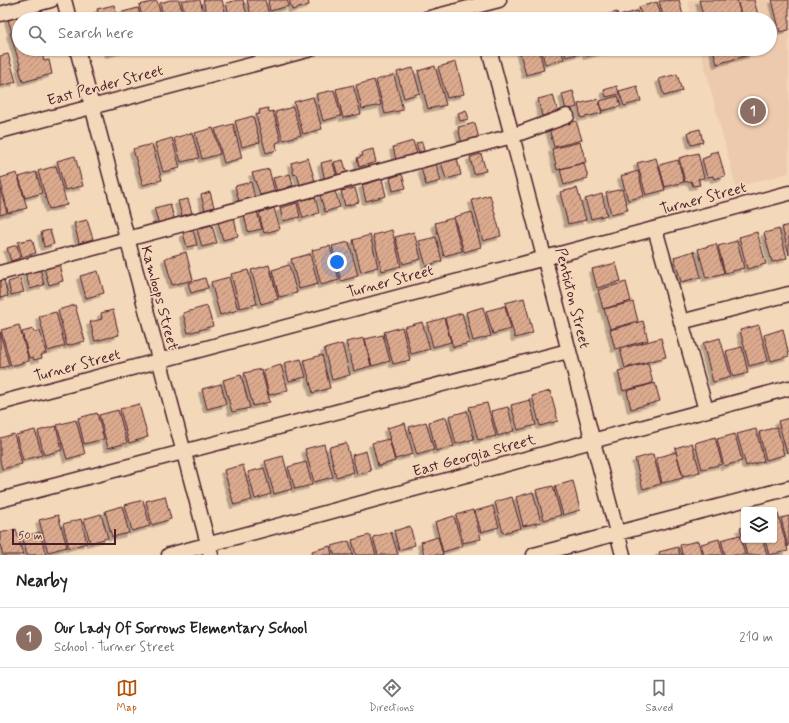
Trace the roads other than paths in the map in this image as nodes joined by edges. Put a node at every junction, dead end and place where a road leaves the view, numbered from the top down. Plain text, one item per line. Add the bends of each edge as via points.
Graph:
1 (51, 0) edge
2 (64, 0) edge
3 (499, 0) edge
4 (478, 8) edge
5 (67, 12) edge
6 (459, 12) edge
7 (0, 14) edge
8 (79, 56) edge
9 (284, 56) edge
10 (491, 56) edge
11 (92, 106) junction
12 (567, 116) dead end
13 (0, 131) edge
14 (512, 136) junction
15 (789, 193) edge
16 (655, 229) junction
17 (127, 240) junction
18 (545, 258) junction
19 (0, 273) edge
20 (789, 294) edge
21 (681, 322) junction
22 (568, 351) junction
23 (159, 360) junction
24 (789, 388) edge
25 (0, 403) edge
26 (706, 410) junction
27 (592, 441) junction
28 (184, 453) junction
29 (789, 488) edge
30 (0, 500) edge
31 (617, 533) junction
32 (209, 550) edge
33 (169, 555) edge
34 (534, 555) edge
35 (623, 555) edge

1 - 7 street
2 - 5 street
3 - 4 street
4 - 6 street
8 - 11 street, Kamloops Street
9 - 11 street, East Pender Street
10 - 14 street, Penticton Street
11 - 13 street, East Pender Street
11 - 17 street, Kamloops Street
12 - 14 street
14 - 17 street
14 - 18 street, Penticton Street
15 - 16 street, Turner Street
16 - 18 street, Turner Street
16 - 21 street
17 - 19 street
17 - 23 street, Kamloops Street
18 - 22 street, Penticton Street
18 - 23 street, Turner Street
20 - 21 street
21 - 26 street
22 - 27 street, Penticton Street
22 - 28 street
23 - 25 street, Turner Street
23 - 28 street, Kamloops Street
24 - 26 street, East Georgia Street
26 - 27 street, East Georgia Street
27 - 31 street, Penticton Street
27 - 32 street, East Georgia Street
28 - 30 street
28 - 32 street, Kamloops Street
29 - 31 street
31 - 34 street
31 - 35 street, Penticton Street
32 - 33 street, East Georgia Street

